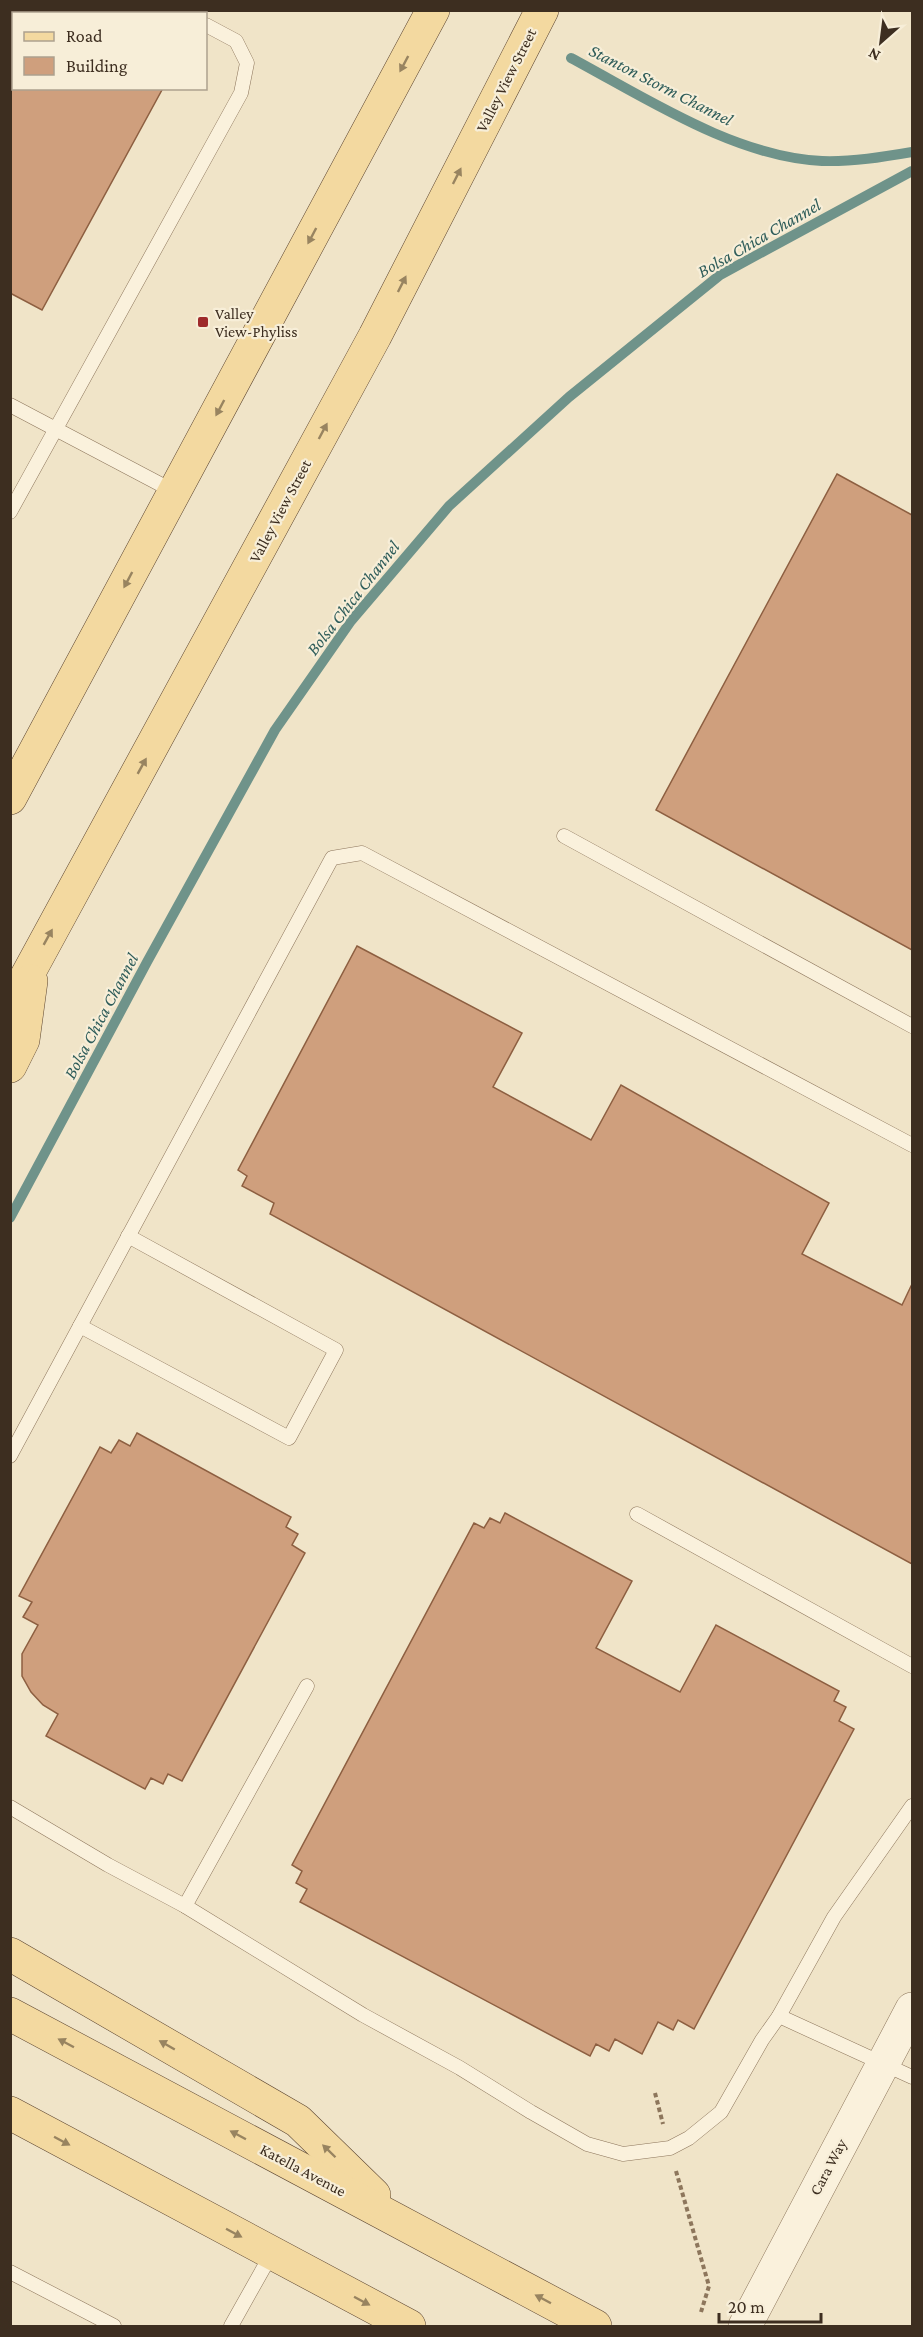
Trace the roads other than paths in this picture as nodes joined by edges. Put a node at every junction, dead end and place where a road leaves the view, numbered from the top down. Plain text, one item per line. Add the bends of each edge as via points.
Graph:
1 (542, 10) edge
2 (426, 16) edge
3 (207, 26) edge
4 (10, 405) edge
5 (56, 429) junction
6 (175, 492) junction
7 (10, 512) edge
8 (10, 798) edge
9 (564, 836) dead end
10 (32, 967) junction
11 (10, 1007) edge
12 (912, 1026) edge
13 (10, 1066) edge
14 (912, 1145) edge
15 (128, 1236) junction
16 (80, 1326) junction
17 (10, 1456) edge
18 (637, 1514) dead end
19 (912, 1666) edge
20 (307, 1686) dead end
21 (912, 1806) edge
22 (10, 1807) edge
23 (185, 1906) junction
24 (10, 1954) edge
25 (912, 2009) edge
26 (10, 2014) edge
27 (779, 2016) junction
28 (882, 2064) junction
29 (912, 2077) edge
30 (10, 2113) edge
31 (400, 2222) junction
32 (272, 2253) junction
33 (10, 2272) edge
34 (114, 2326) edge
35 (231, 2326) edge
36 (409, 2326) edge
37 (595, 2326) edge
38 (746, 2326) edge

10 -> 1 main road, Valley View Street via 375,336
2 -> 6 main road
3 - 5 lane via 236,41 247,63 241,93
4 - 5 lane
5 - 6 lane
5 - 7 lane
6 -> 8 main road
9 - 12 lane
10 - 11 main road, Valley View Street
10 - 13 main road via 23,1040
14 - 15 lane via 362,853 332,858
15 - 16 lane
15 - 16 lane via 336,1350 289,1438
16 - 17 lane
18 - 19 lane
20 - 23 lane
21 - 27 lane via 834,1917
22 - 23 lane
23 - 27 lane via 363,2015 587,2144 623,2154 670,2148 721,2112
31 -> 24 main road via 298,2121
25 - 28 street, Cara Way
31 -> 26 main road, Katella Avenue
27 - 28 lane
28 - 29 lane
28 - 38 street, Cara Way
30 -> 32 main road
37 -> 31 main road, Katella Avenue
32 - 35 lane
32 -> 36 main road
33 - 34 lane

